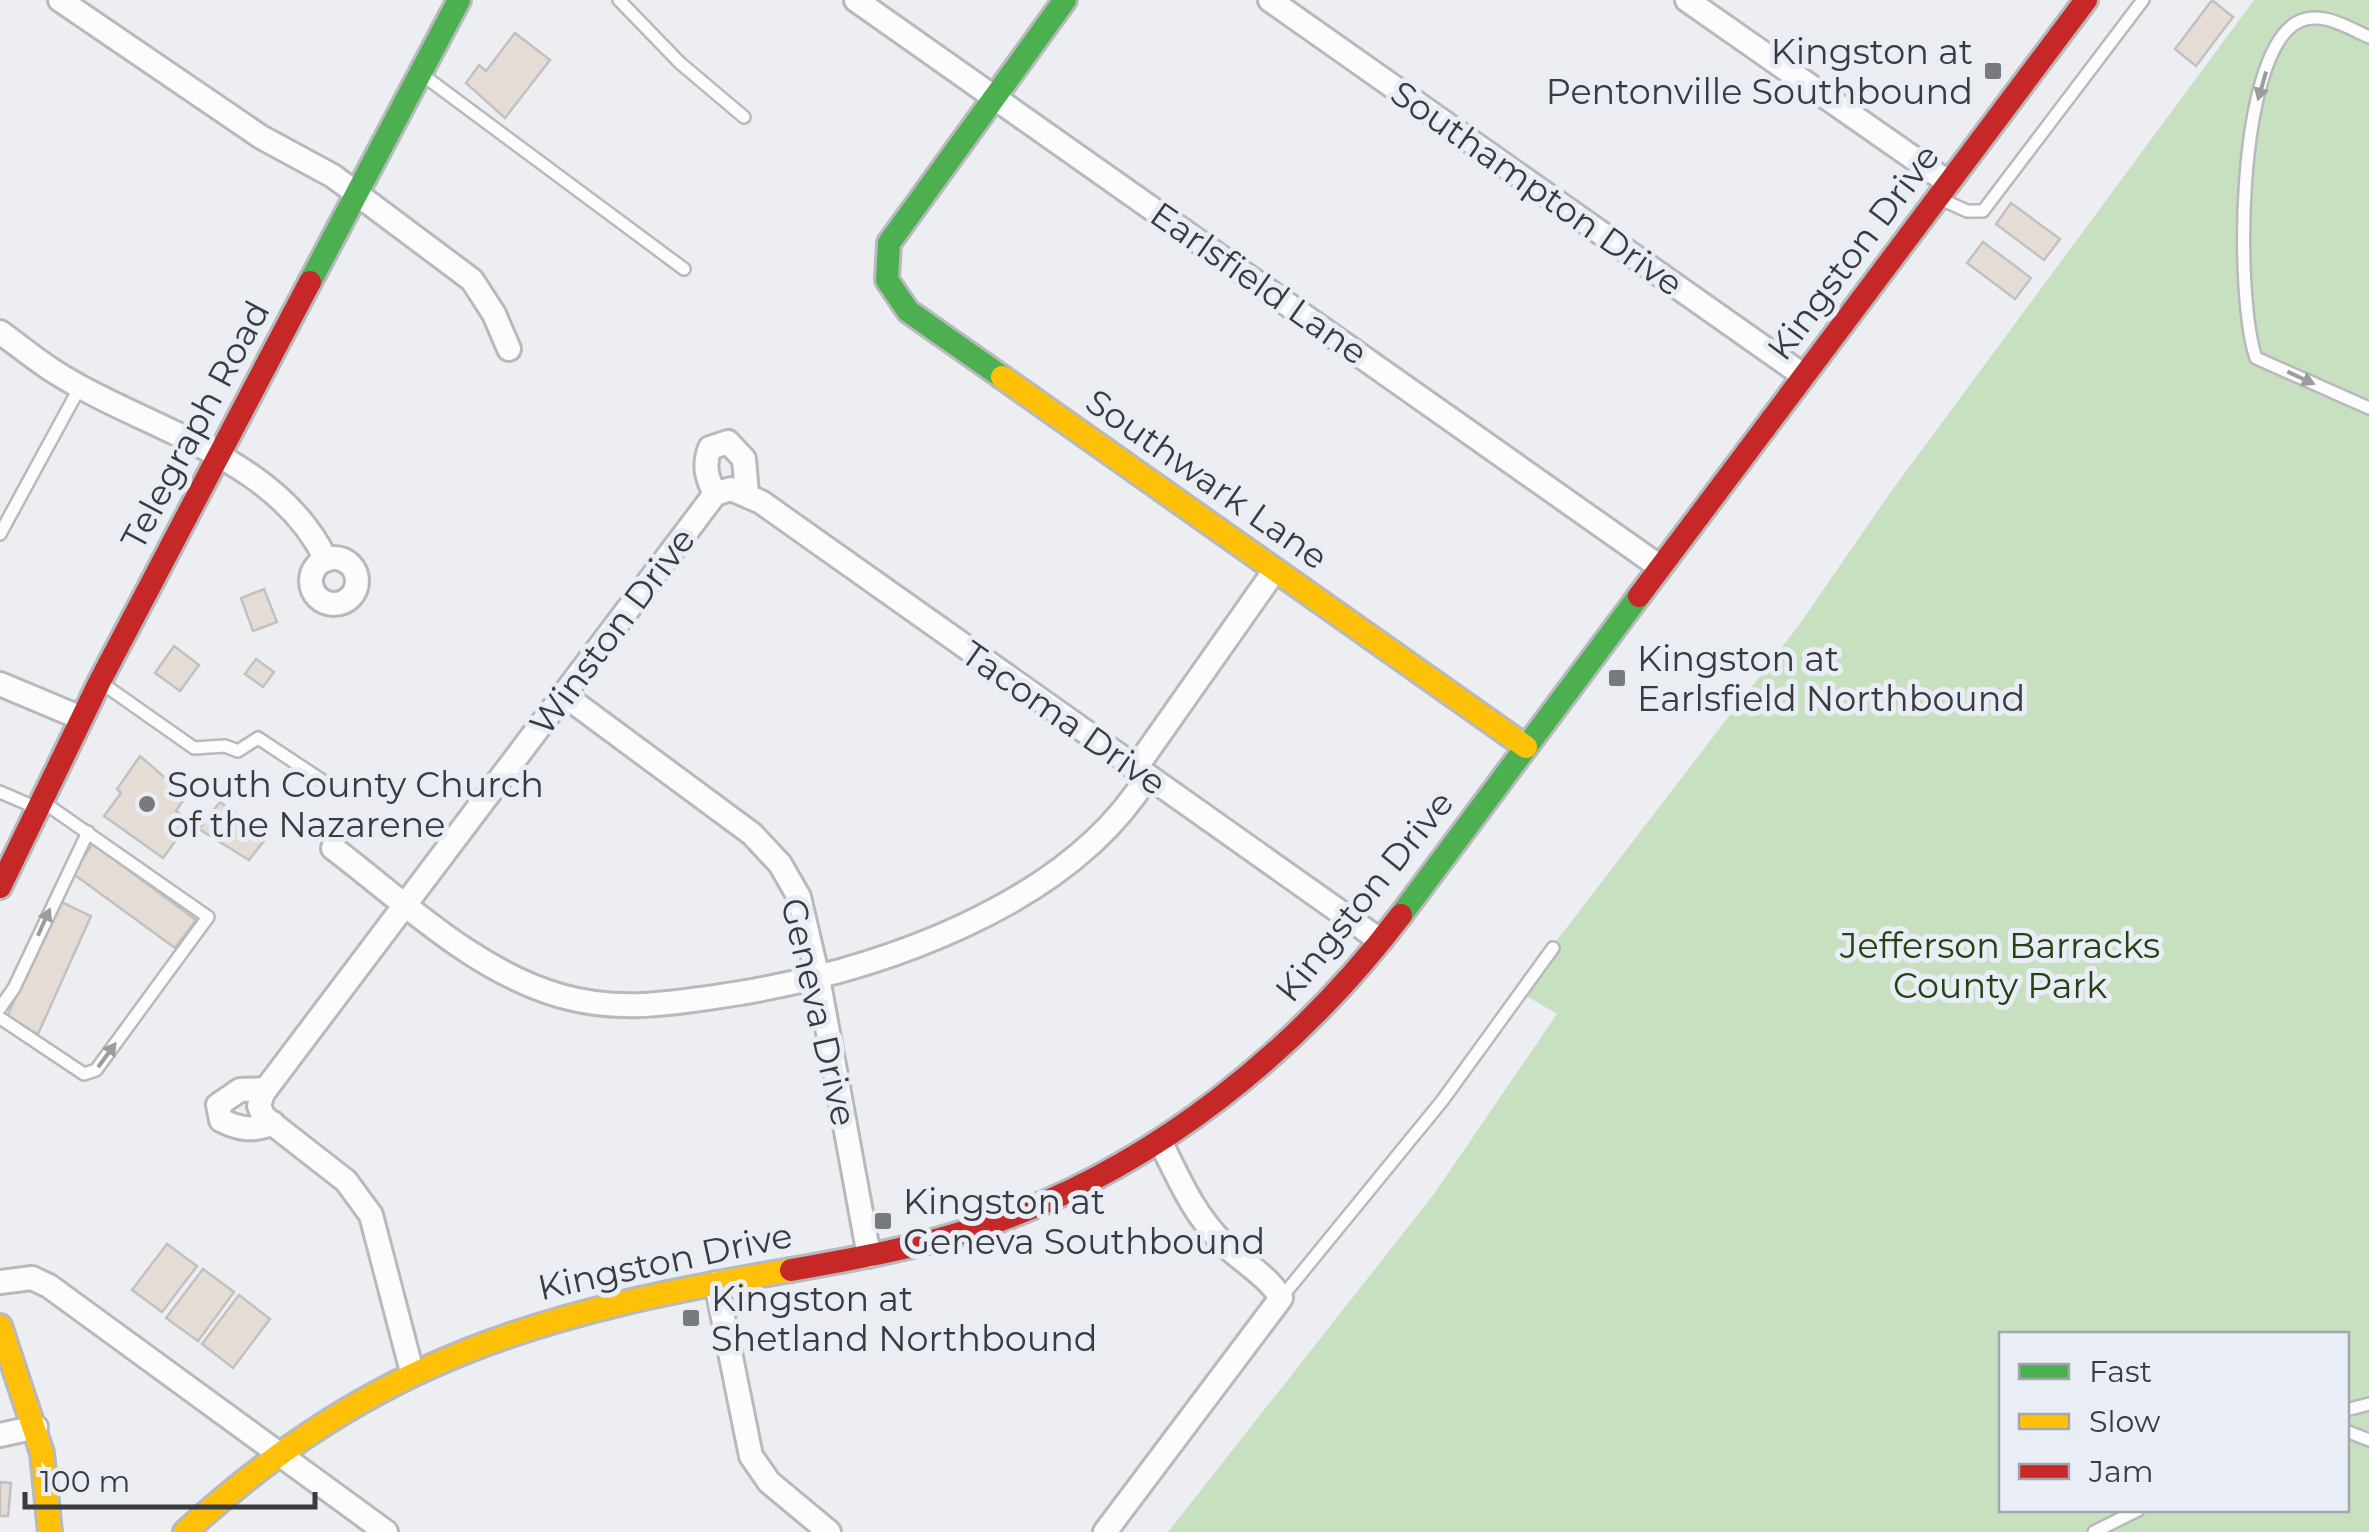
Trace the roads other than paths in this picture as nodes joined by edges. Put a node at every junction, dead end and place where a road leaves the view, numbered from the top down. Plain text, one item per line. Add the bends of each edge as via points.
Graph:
1 (60, 0) edge
2 (459, 0) edge
3 (619, 0) edge
4 (856, 0) edge
5 (1065, 0) edge
6 (1270, 0) edge
7 (1687, 0) edge
8 (2086, 0) edge
9 (2143, 0) edge
10 (2369, 36) edge
11 (420, 73) junction
12 (996, 97) junction
13 (744, 117) dead end
14 (1943, 190) junction
15 (357, 194) junction
16 (684, 268) dead end
17 (0, 332) edge
18 (508, 348) dead end
19 (1804, 376) junction
20 (81, 385) junction
21 (2369, 408) edge
22 (217, 458) junction
23 (715, 494) junction
24 (747, 494) junction
25 (0, 534) edge
26 (326, 560) dead end
27 (1660, 567) junction
28 (1275, 570) junction
29 (100, 681) junction
30 (0, 684) edge
31 (564, 694) junction
32 (81, 718) junction
33 (1526, 747) junction
34 (1141, 774) junction
35 (328, 784) dead end
36 (0, 792) edge
37 (39, 804) junction
38 (88, 832) junction
39 (332, 848) dead end
40 (0, 887) edge
41 (407, 905) junction
42 (1381, 941) junction
43 (1552, 948) dead end
44 (818, 978) junction
45 (0, 1008) edge
46 (0, 1018) edge
47 (1160, 1141) junction
48 (868, 1256) junction
49 (0, 1282) edge
50 (716, 1283) junction
51 (1281, 1298) junction
52 (0, 1326) edge
53 (412, 1372) junction
54 (36, 1427) junction
55 (0, 1435) edge
56 (278, 1453) junction
57 (2134, 1512) edge
58 (50, 1532) edge
59 (185, 1532) edge
60 (386, 1532) edge
61 (829, 1532) edge
62 (1104, 1532) edge
63 (2094, 1532) edge

1 - 15 street
2 - 11 main road, Telegraph Road
3 - 13 lane
4 - 12 street, Earlsfield Lane
5 - 12 main road
6 - 19 street, Southampton Drive
7 - 14 street
8 - 14 main road, Kingston Drive
9 - 14 lane via 1983,212 1967,212
10 -> 21 lane via 2318,16 2298,21 2281,36 2260,86 2243,194 2246,330 2256,358
11 - 15 main road, Telegraph Road
11 - 16 lane
12 - 27 street, Earlsfield Lane
12 - 28 main road, Southwark Lane via 889,244 887,280 908,310
14 - 19 main road, Kingston Drive
15 - 18 street via 472,280
15 - 22 main road, Telegraph Road
17 - 20 street
19 - 27 main road, Kingston Drive
20 - 22 street
20 - 25 lane
22 - 26 street via 281,496
22 - 29 main road, Telegraph Road
23 - 24 street
23 - 24 street via 705,460 710,448 728,442 744,458
23 - 31 street, Winston Drive
24 - 34 street, Tacoma Drive
27 - 33 main road, Kingston Drive
28 - 33 main road, Southwark Lane
28 - 34 street
29 - 32 main road, Telegraph Road
29 - 35 lane via 194,748 238,751 258,738
30 - 32 street
31 - 41 street, Winston Drive
31 - 44 street, Geneva Drive via 752,834 780,864 798,898
32 - 37 main road, Telegraph Road
33 - 42 main road, Kingston Drive
34 - 42 street, Tacoma Drive
34 - 44 street via 1133,801 1062,864 963,928
36 - 37 lane
37 - 38 lane
37 - 40 main road, Telegraph Road
45 -> 38 lane
46 -> 38 lane via 84,1074 96,1070 208,917
39 - 41 street
41 - 44 street via 516,980 605,1007 660,1006
41 - 53 street, Winston Drive via 266,1106 346,1182 370,1215
42 - 47 main road, Kingston Drive via 1270,1058
43 - 51 lane via 1419,1130
44 - 48 street, Geneva Drive
47 - 48 main road, Kingston Drive via 1032,1208
47 - 51 street via 1192,1205
48 - 50 main road, Kingston Drive
49 - 56 street via 32,1278 49,1286
50 - 53 main road, Kingston Drive via 547,1319
50 - 61 street via 751,1456 769,1482
51 - 62 street
52 - 54 main road
53 - 56 main road, Kingston Drive
54 - 55 street
54 - 58 main road via 52,1496
56 - 59 main road, Kingston Drive
56 - 60 street
57 - 63 lane

